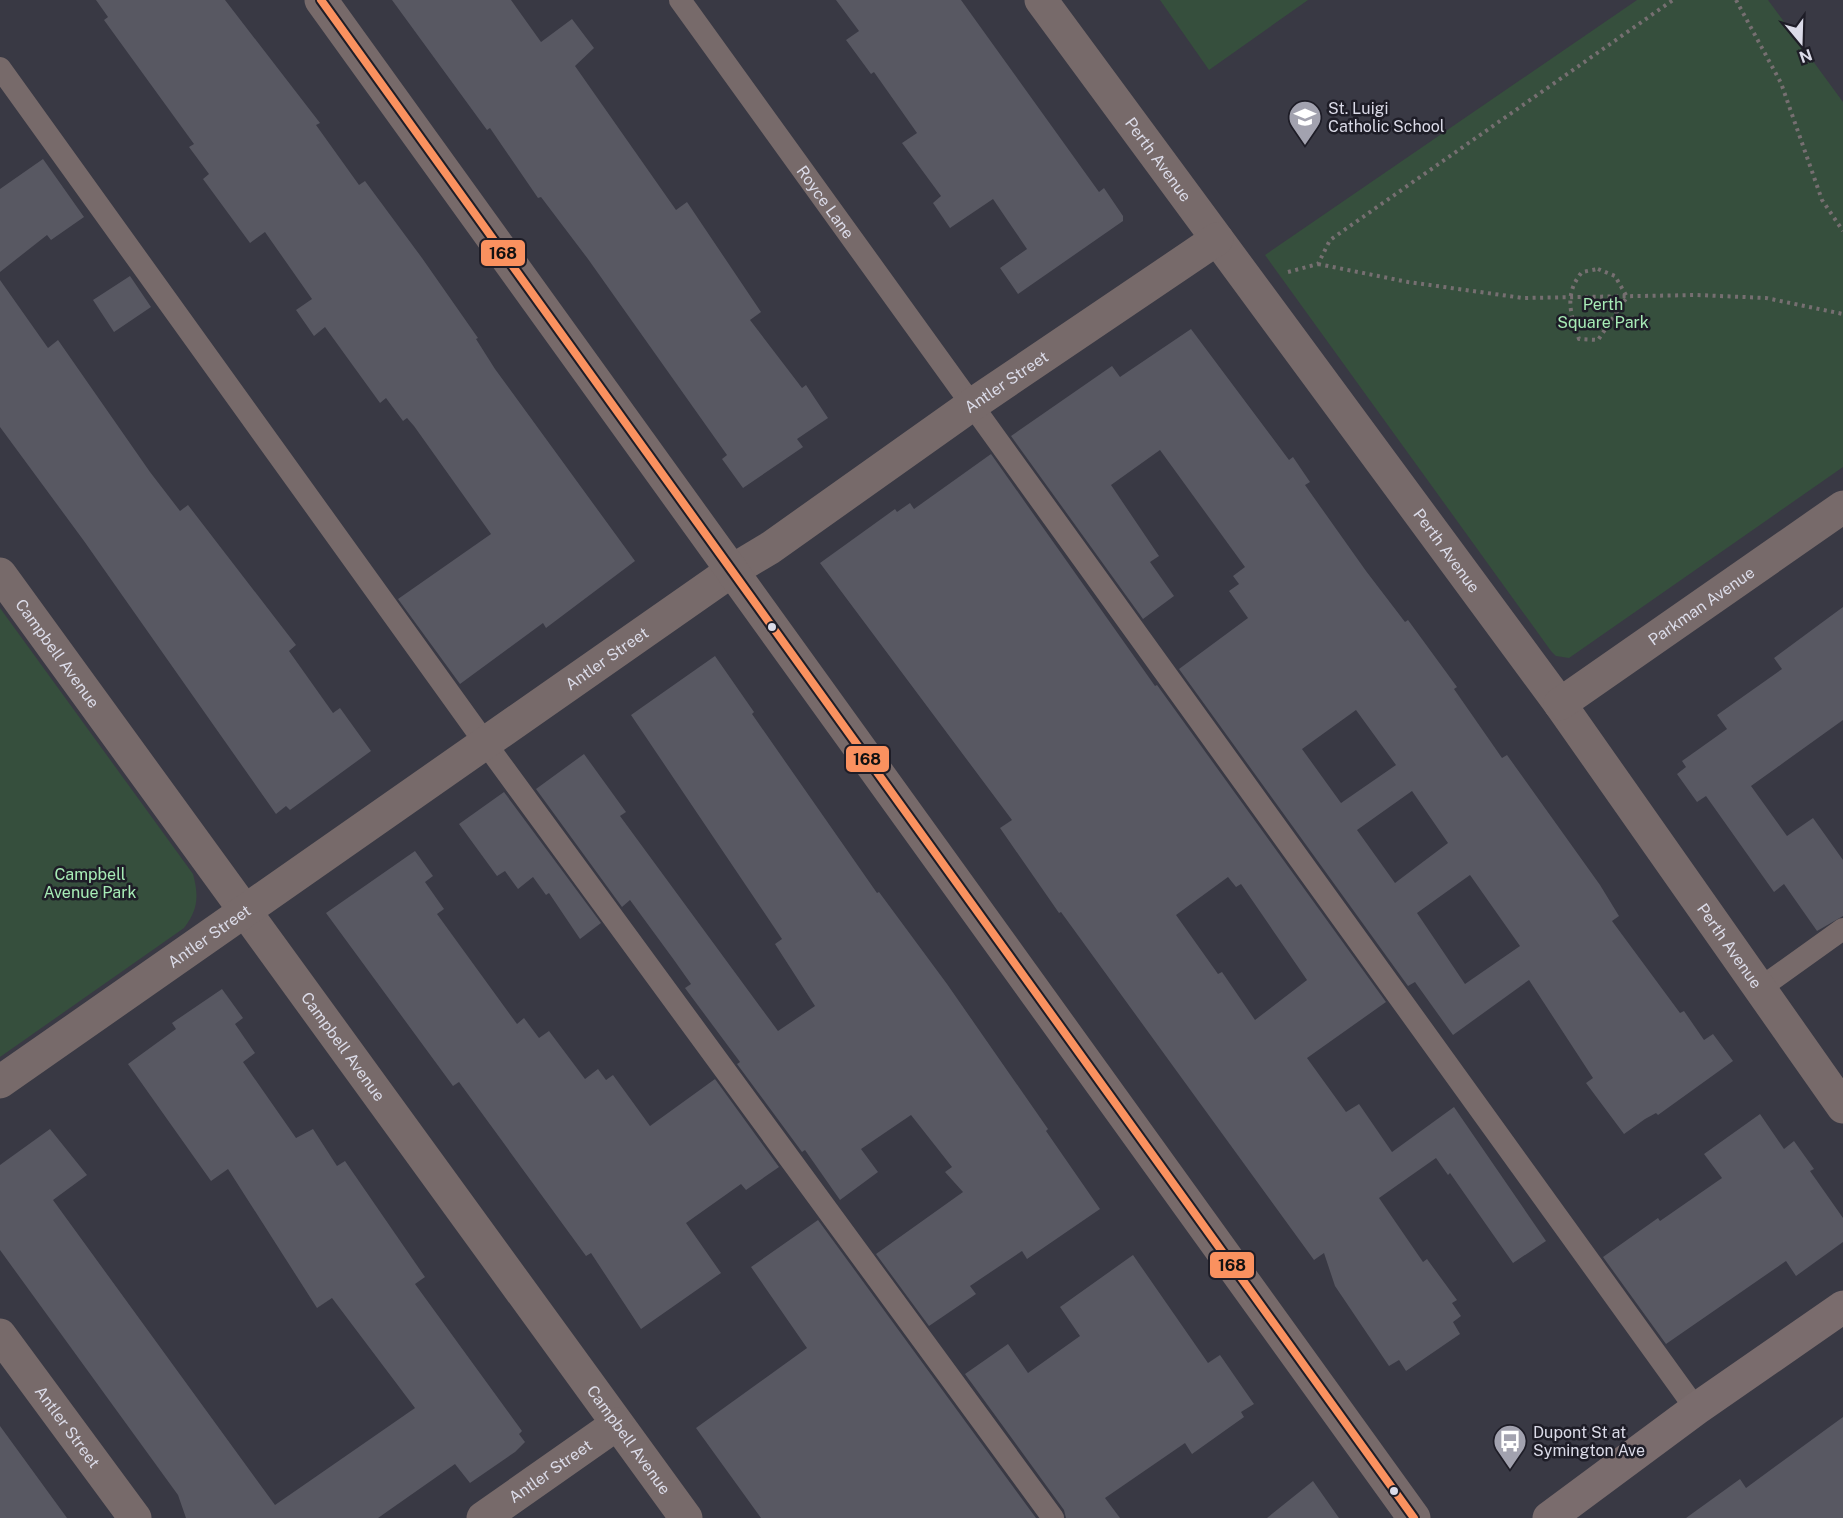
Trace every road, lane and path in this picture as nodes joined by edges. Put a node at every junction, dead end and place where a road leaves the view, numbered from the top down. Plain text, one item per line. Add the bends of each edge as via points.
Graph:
1 (321, 0) edge
2 (680, 0) edge
3 (1041, 0) edge
4 (1673, 0) edge
5 (1736, 0) edge
6 (0, 68) edge
7 (1843, 231) edge
8 (1217, 239) junction
9 (1318, 264) junction
10 (1286, 273) dead end
11 (1627, 297) junction
12 (1569, 298) junction
13 (1843, 314) edge
14 (973, 404) junction
15 (1843, 507) edge
16 (730, 572) junction
17 (0, 574) edge
18 (1560, 704) junction
19 (486, 744) junction
20 (244, 913) junction
21 (1843, 929) edge
22 (1759, 989) junction
23 (0, 1082) edge
24 (1843, 1107) edge
25 (1843, 1307) edge
26 (0, 1335) edge
27 (1696, 1409) junction
28 (617, 1424) junction
29 (135, 1518) edge
30 (483, 1518) edge
31 (686, 1518) edge
32 (1053, 1518) edge
33 (1414, 1518) edge
34 (1549, 1518) edge

1 - 16 street
2 - 14 lane, Royce Lane
3 - 8 street, Perth Avenue
4 - 9 path via 1330,240
5 - 7 path via 1781,83 1822,200
6 - 19 lane
8 - 14 street, Antler Street
8 - 18 street, Perth Avenue
9 - 10 path
9 - 12 path via 1522,298
11 - 12 path
11 - 12 path via 1616,276 1598,269 1582,272 1572,284
11 - 12 path via 1598,340 1578,339
11 - 13 path via 1766,298
14 - 16 street, Antler Street via 770,548
14 - 27 lane, Royce Lane
15 - 18 street, Parkman Avenue
16 - 19 street, Antler Street
16 - 33 street
17 - 20 street, Campbell Avenue
18 - 22 street, Perth Avenue
19 - 20 street, Antler Street
19 - 32 lane
20 - 23 street, Antler Street
20 - 28 street, Campbell Avenue
21 - 22 lane
22 - 24 street, Perth Avenue
25 - 27 main road
26 - 29 street, Antler Street
27 - 34 main road
28 - 30 street, Antler Street
28 - 31 street, Campbell Avenue

